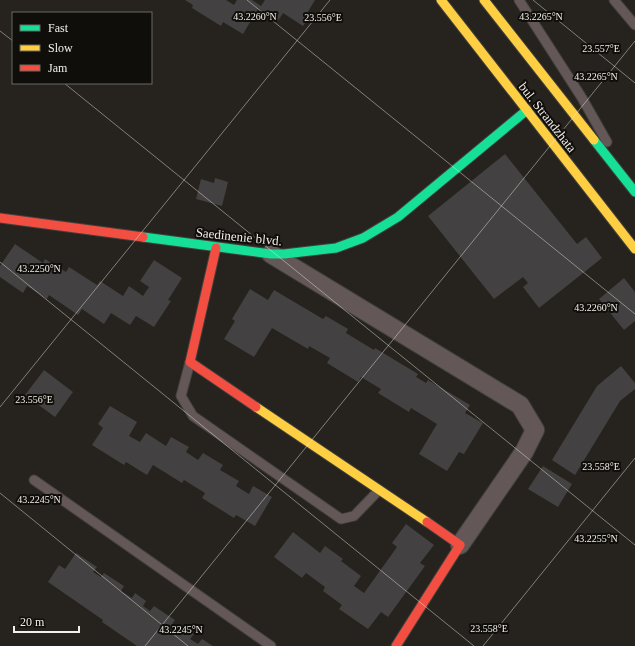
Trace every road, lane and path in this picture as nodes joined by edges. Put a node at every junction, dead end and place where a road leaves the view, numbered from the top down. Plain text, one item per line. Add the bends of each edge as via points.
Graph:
1 (441, 0) edge
2 (484, 0) edge
3 (614, 0) edge
4 (524, 2) edge
5 (635, 25) edge
6 (527, 110) junction
7 (635, 192) edge
8 (0, 218) edge
9 (216, 248) junction
10 (635, 249) edge
11 (271, 254) junction
12 (190, 362) junction
13 (34, 480) dead end
14 (379, 490) junction
15 (460, 545) junction
16 (271, 646) edge
17 (396, 646) edge

1 - 6 street, bul. Strandzhata
2 - 7 street, bul. Strandzhata
3 - 5 lane
4 - 7 lane
6 - 10 street, bul. Strandzhata
6 - 11 street, Saedinenie blvd. via 398,217 363,238 336,248
8 - 9 street, Saedinenie blvd.
9 - 11 street, Saedinenie blvd.
9 - 12 street
11 - 15 street via 520,405 534,430 524,452
12 - 14 street
12 - 14 lane via 180,396 193,416 341,519 354,516
13 - 16 lane
14 - 15 street
15 - 17 street

